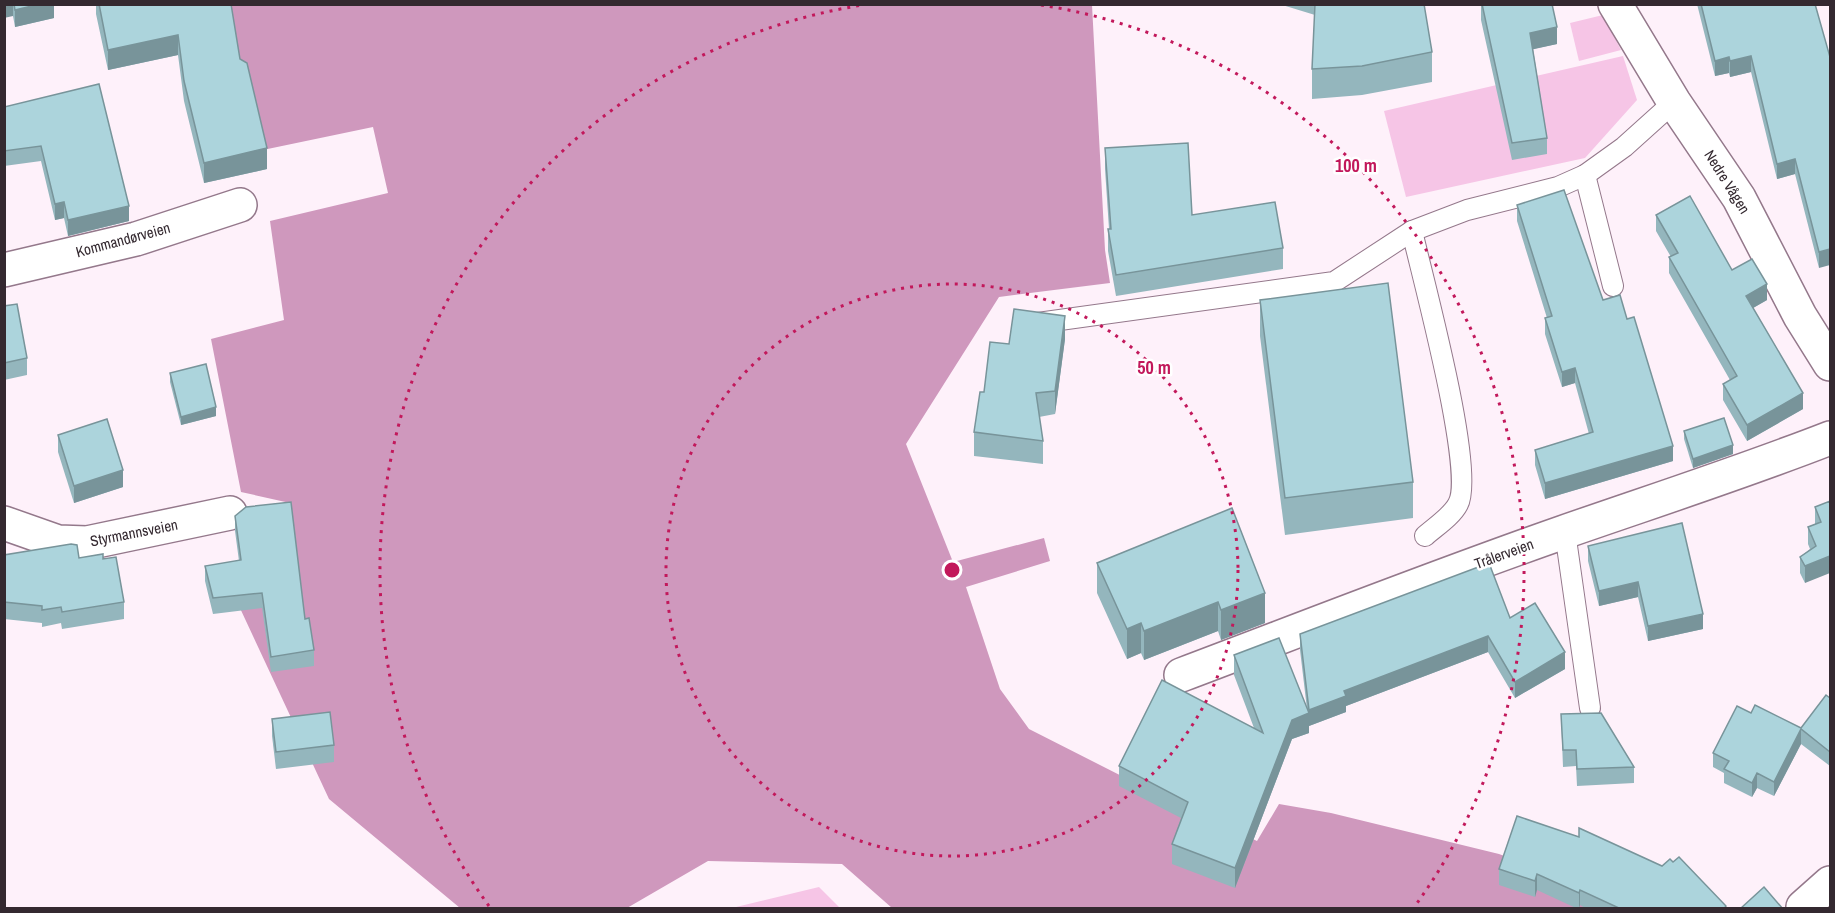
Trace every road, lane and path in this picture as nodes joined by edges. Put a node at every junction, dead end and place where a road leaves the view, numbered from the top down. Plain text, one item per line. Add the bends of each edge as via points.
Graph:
1 (1615, 4) edge
2 (1674, 102) junction
3 (1585, 175) junction
4 (240, 205) dead end
5 (1412, 231) junction
6 (4, 270) edge
7 (1612, 286) dead end
8 (1028, 324) edge
9 (1830, 364) edge
10 (1830, 438) edge
11 (230, 513) dead end
12 (4, 523) edge
13 (1565, 532) junction
14 (1425, 536) dead end
15 (1180, 675) dead end
16 (1590, 708) dead end
17 (1830, 883) edge
18 (1805, 909) edge

1 - 2 street, Nedre Vågen
2 - 3 lane via 1624,147
2 - 9 street, Nedre Vågen via 1739,198 1800,316
3 - 5 lane via 1558,187 1467,210
3 - 7 lane
4 - 6 street, Kommandørveien via 136,239
5 - 8 lane via 1334,282
5 - 14 lane via 1457,426 1463,490 1458,505
10 - 13 street, Trålerveien via 1702,487
11 - 12 street, Styrmannsveien via 87,543 58,542
13 - 15 street, Trålerveien
13 - 16 lane
17 - 18 street

